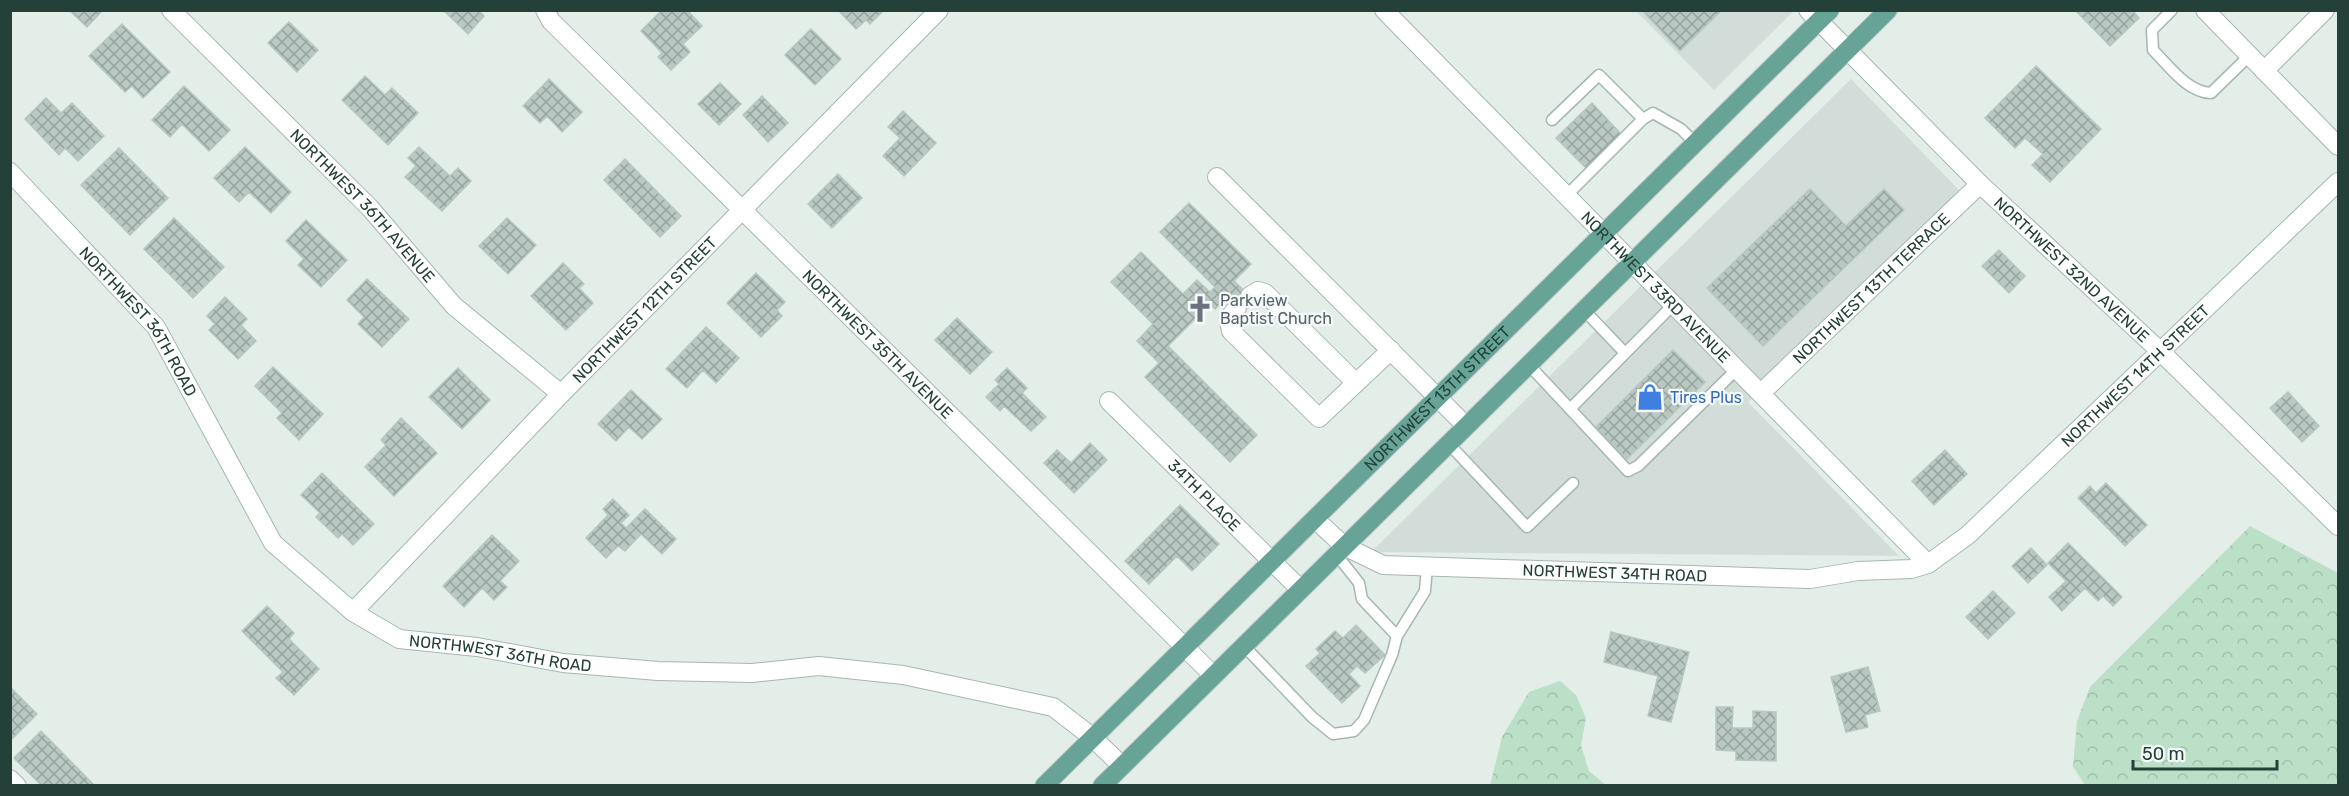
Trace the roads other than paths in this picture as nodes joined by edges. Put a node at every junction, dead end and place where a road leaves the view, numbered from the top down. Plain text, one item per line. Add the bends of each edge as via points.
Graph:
1 (171, 10) edge
2 (545, 10) edge
3 (939, 10) edge
4 (1384, 10) edge
5 (1888, 10) edge
6 (2172, 10) edge
7 (2205, 10) edge
8 (2325, 10) edge
9 (1819, 14) edge
10 (1847, 51) junction
11 (2250, 55) junction
12 (2264, 71) junction
13 (1643, 119) junction
14 (1552, 120) dead end
15 (1695, 143) junction
16 (2338, 146) edge
17 (10, 172) edge
18 (1217, 177) dead end
19 (2338, 182) edge
20 (1980, 184) junction
21 (1567, 195) junction
22 (743, 209) junction
23 (1604, 233) junction
24 (1632, 261) junction
25 (1674, 304) junction
26 (1583, 309) junction
27 (1391, 350) junction
28 (2161, 352) junction
29 (1625, 353) junction
30 (1528, 364) junction
31 (1737, 369) junction
32 (1356, 383) junction
33 (1761, 393) junction
34 (561, 394) junction
35 (1438, 397) junction
36 (1108, 402) dead end
37 (1570, 409) junction
38 (1466, 426) junction
39 (1448, 443) junction
40 (1573, 483) dead end
41 (1315, 519) junction
42 (2338, 526) edge
43 (1340, 550) junction
44 (1272, 561) junction
45 (1928, 564) junction
46 (1427, 566) junction
47 (1300, 589) junction
48 (353, 612) junction
49 (1397, 636) junction
50 (1243, 645) junction
51 (1184, 646) junction
52 (1213, 675) junction
53 (1092, 737) junction
54 (1122, 766) junction
55 (10, 779) edge
56 (17, 786) edge
57 (1044, 786) edge
58 (1102, 786) edge

1 - 34 street, NORTHWEST 36TH AVENUE via 370,208 454,306
2 - 22 street, NORTHWEST 35TH AVENUE via 551,21
3 - 22 street, NORTHWEST 12TH STREET
4 - 21 street, NORTHWEST 33RD AVENUE
5 - 10 main road
6 - 11 lane via 2152,30 2153,50 2201,93 2211,93
7 - 11 street
8 - 12 street
9 - 10 street, NORTHWEST 32ND AVENUE
9 - 15 main road, NORTHWEST 13TH STREET
10 - 20 street, NORTHWEST 32ND AVENUE
10 - 24 main road
11 - 12 street
12 - 16 street
13 - 14 lane via 1599,75
13 - 15 lane via 1653,113 1663,117
13 - 21 lane
15 - 23 main road, NORTHWEST 13TH STREET
17 - 48 street, NORTHWEST 36TH ROAD via 156,327 273,543
18 - 27 street
19 - 28 street, NORTHWEST 14TH STREET
20 - 28 street, NORTHWEST 32ND AVENUE
20 - 33 street, NORTHWEST 13TH TERRACE
21 - 23 street, NORTHWEST 33RD AVENUE
22 - 34 street, NORTHWEST 12TH STREET
22 - 51 street, NORTHWEST 35TH AVENUE
23 - 24 street, NORTHWEST 33RD AVENUE
23 - 35 main road, NORTHWEST 13TH STREET
24 - 25 street, NORTHWEST 33RD AVENUE
24 - 26 main road
25 - 29 lane
25 - 31 street, NORTHWEST 33RD AVENUE
26 - 29 lane
26 - 30 main road
27 - 32 street
27 - 35 street
28 - 42 street, NORTHWEST 32ND AVENUE
28 - 45 street, NORTHWEST 14TH STREET via 1968,535
29 - 37 lane
30 - 37 lane
30 - 38 main road
31 - 33 street, NORTHWEST 33RD AVENUE
31 - 37 lane via 1638,466 1628,471
32 - 32 street via 1319,418 1232,331 1228,322 1243,302 1258,291 1265,293
33 - 45 street, NORTHWEST 33RD AVENUE
34 - 48 street, NORTHWEST 12TH STREET
35 - 38 street
35 - 41 main road, NORTHWEST 13TH STREET
36 - 44 street, 34TH PLACE
38 - 39 main road
39 - 40 lane via 1527,527
39 - 43 main road
41 - 43 street, NORTHWEST 34TH ROAD
41 - 44 main road, NORTHWEST 13TH STREET
43 - 46 street, NORTHWEST 34TH ROAD via 1383,565
43 - 47 main road
43 - 49 lane via 1359,583 1362,599
44 - 47 street, 34TH PLACE
44 - 51 main road, NORTHWEST 13TH STREET
45 - 46 street, NORTHWEST 34TH ROAD via 1810,579
46 - 49 lane via 1425,591
47 - 50 main road
48 - 53 street, NORTHWEST 36TH ROAD via 399,639 477,647 563,663 752,673 819,666 903,675 1053,707
49 - 50 lane via 1364,720 1354,731 1333,734
50 - 52 main road
51 - 52 street, NORTHWEST 35TH AVENUE
51 - 53 main road, NORTHWEST 13TH STREET
52 - 54 main road
53 - 54 street, NORTHWEST 36TH ROAD
53 - 57 main road, NORTHWEST 13TH STREET
54 - 58 main road
55 - 56 street

